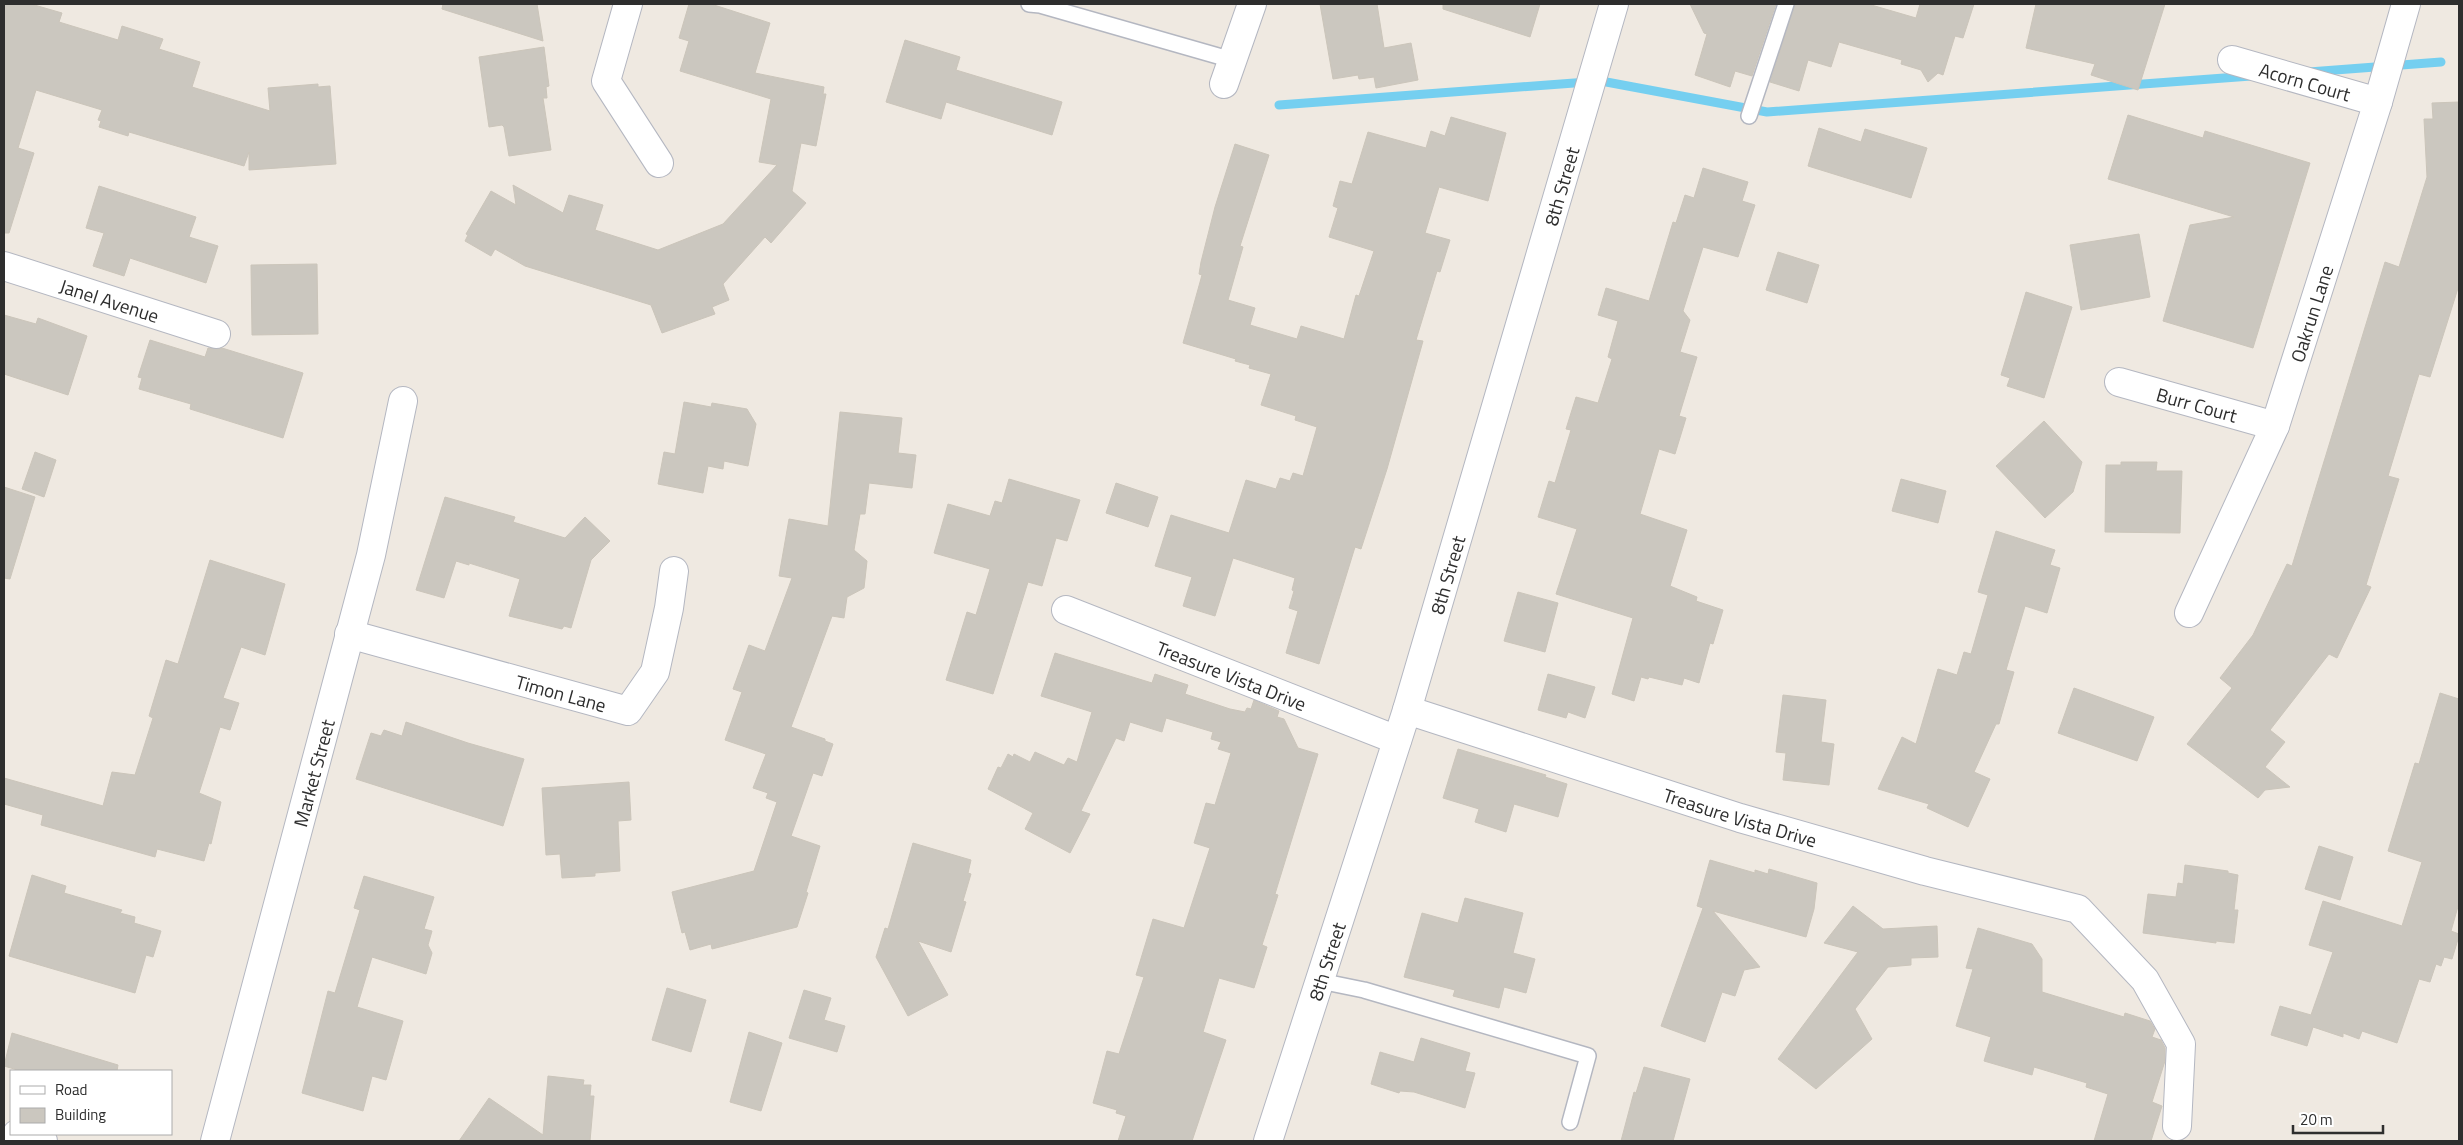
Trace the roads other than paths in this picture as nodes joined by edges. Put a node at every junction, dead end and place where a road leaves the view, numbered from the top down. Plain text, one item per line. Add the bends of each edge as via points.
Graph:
1 (628, 4) edge
2 (1029, 4) edge
3 (1252, 4) edge
4 (1614, 4) edge
5 (1786, 4) edge
6 (2406, 4) edge
7 (2232, 60) dead end
8 (1228, 72) joint
9 (2378, 102) junction
10 (1749, 116) dead end
11 (659, 164) dead end
12 (4, 266) edge
13 (216, 334) dead end
14 (2119, 382) dead end
15 (403, 401) dead end
16 (2275, 426) junction
17 (674, 571) dead end
18 (1066, 610) dead end
19 (2189, 613) dead end
20 (349, 634) junction
21 (1407, 710) junction
22 (1397, 740) junction
23 (1320, 981) junction
24 (1570, 1122) dead end
25 (2177, 1126) dead end
26 (21, 1135) edge
27 (43, 1141) edge
28 (215, 1141) edge
29 (1268, 1141) edge

1 - 11 street via 606,82
2 - 8 lane via 1040,5
3 - 8 street
4 - 21 street, 8th Street
5 - 10 lane
6 - 9 street, Oakrun Lane
7 - 9 street, Acorn Court
9 - 16 street, Oakrun Lane
12 - 13 street, Janel Avenue
14 - 16 street, Burr Court
15 - 20 street, Market Street via 370,555
16 - 19 street, Oakrun Lane
17 - 20 street, Timon Lane via 655,672 628,711
18 - 22 street, Treasure Vista Drive
20 - 28 street, Market Street
21 - 22 street, 8th Street
21 - 25 street, Treasure Vista Drive via 1740,818 1925,871 2078,910 2145,980 2181,1044
22 - 23 street, 8th Street
23 - 24 lane via 1364,990 1588,1056
23 - 29 street, 8th Street
26 - 27 street

